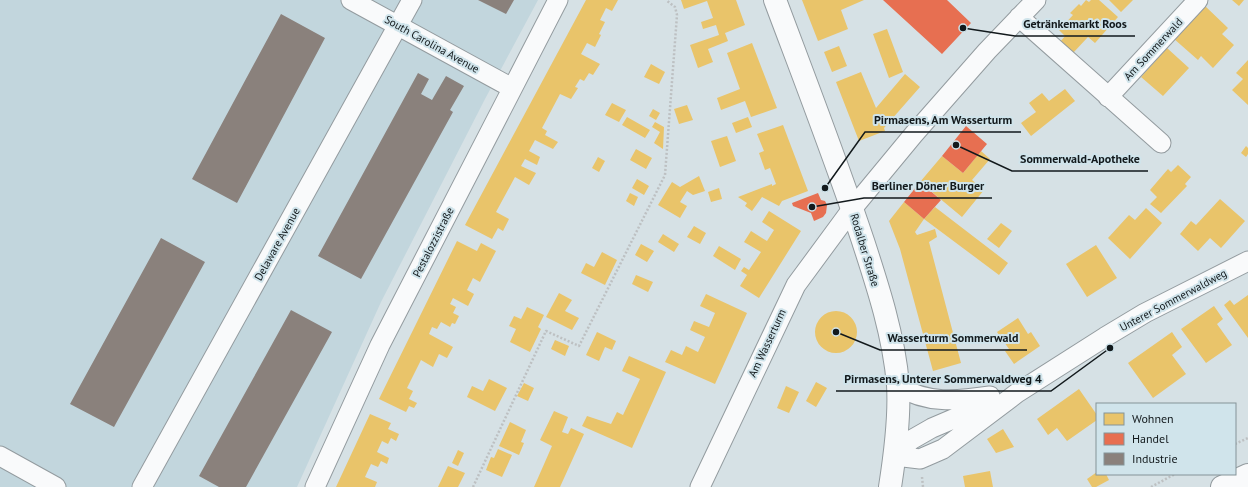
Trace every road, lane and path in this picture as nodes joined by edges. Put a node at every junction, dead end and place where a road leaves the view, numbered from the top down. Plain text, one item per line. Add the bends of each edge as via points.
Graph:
1 (352, 0) edge
2 (412, 0) edge
3 (558, 0) edge
4 (666, 0) edge
5 (775, 0) edge
6 (1036, 0) edge
7 (1198, 0) edge
8 (1019, 17) junction
9 (398, 26) junction
10 (512, 88) junction
11 (1108, 97) junction
12 (1161, 143) dead end
13 (852, 209) junction
14 (1248, 261) edge
15 (898, 386) junction
16 (1017, 393) junction
17 (1248, 438) edge
18 (1236, 444) edge
19 (0, 456) edge
20 (895, 456) junction
21 (1248, 474) edge
22 (1173, 475) edge
23 (56, 487) edge
24 (142, 487) edge
25 (315, 487) edge
26 (473, 487) edge
27 (700, 487) edge
28 (890, 487) edge
29 (1151, 487) edge
30 (1222, 487) edge

1 - 9 street, South Carolina Avenue
2 - 9 street, Delaware Avenue
3 - 10 street, Pestalozzistraße
4 - 26 path via 675,7 678,15 665,175 579,346 546,331
5 - 13 main road, Rodalber Straße
6 - 8 street
7 - 11 street, Am Sommerwald
8 - 11 street
8 - 13 street via 947,96
9 - 10 street, South Carolina Avenue
9 - 24 street, Delaware Avenue
10 - 25 street, Pestalozzistraße via 380,346
11 - 12 street
13 - 15 main road, Rodalber Straße via 886,323 895,359
13 - 27 street, Am Wasserturm via 796,285
14 - 16 street, Unterer Sommerwaldweg via 1145,313
15 - 16 street, Unterer Sommerwaldweg via 918,397 933,400
15 - 20 main road, Rodalber Straße
16 - 20 street, Unterer Sommerwaldweg via 932,428 911,440
17 - 18 path
19 - 23 street
20 - 28 main road, Rodalber Straße
21 - 30 main road
22 - 29 path

